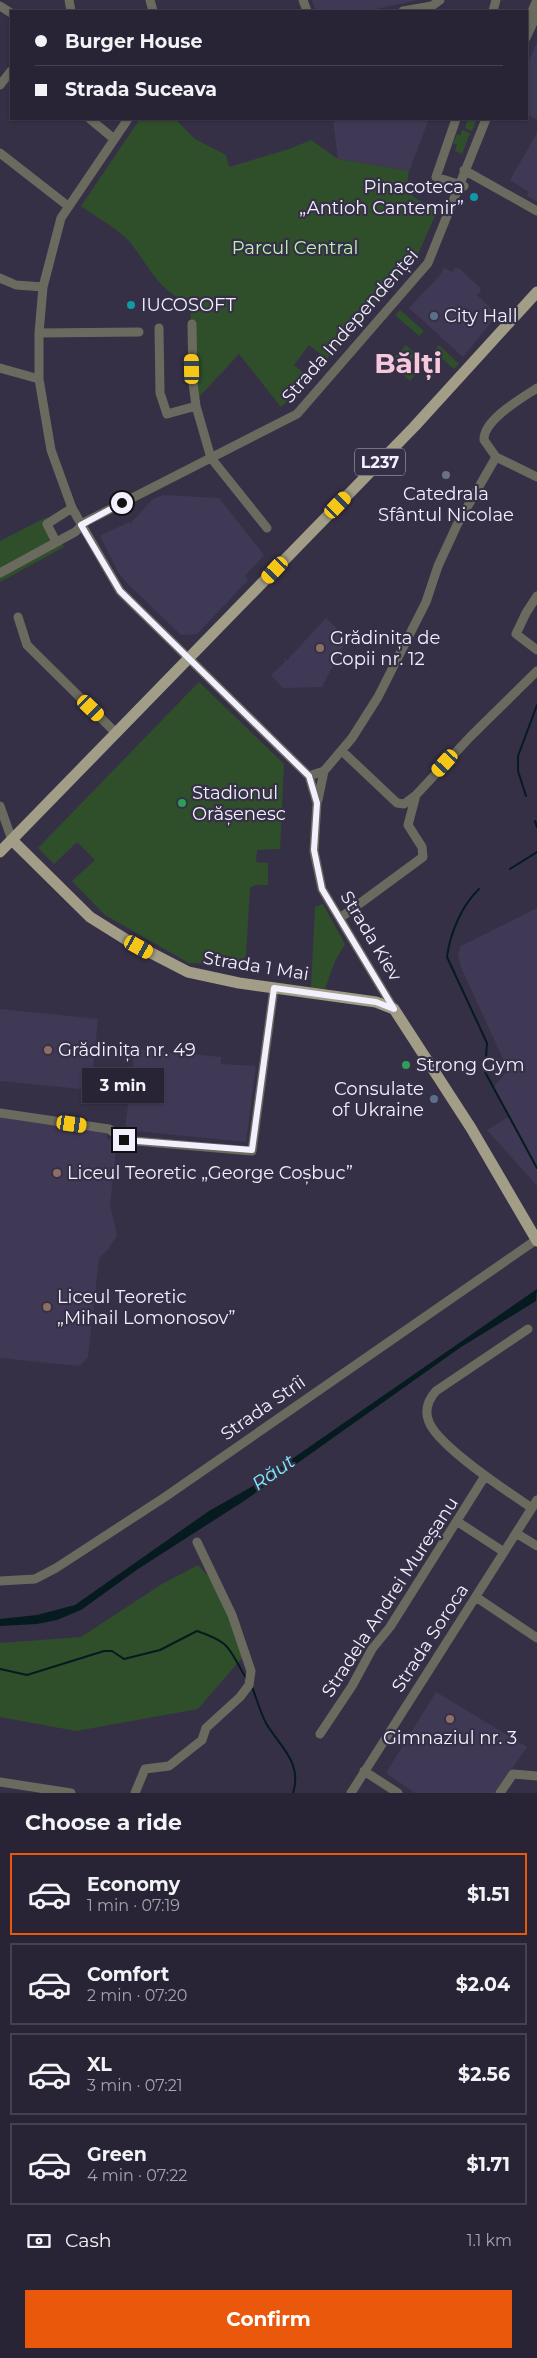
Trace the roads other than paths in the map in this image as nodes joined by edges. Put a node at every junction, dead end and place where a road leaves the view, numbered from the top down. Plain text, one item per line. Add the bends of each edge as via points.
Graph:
1 (537, 0) edge
2 (436, 3) edge
3 (407, 10) edge
4 (537, 14) edge
5 (528, 29) edge
6 (528, 30) edge
7 (10, 72) edge
8 (0, 85) edge
9 (91, 120) edge
10 (127, 120) edge
11 (456, 120) edge
12 (486, 120) edge
13 (492, 120) edge
14 (114, 138) junction
15 (0, 153) edge
16 (467, 171) junction
17 (459, 185) junction
18 (68, 206) junction
19 (537, 211) edge
20 (0, 278) edge
21 (43, 287) junction
22 (537, 292) edge
23 (192, 324) dead end
24 (159, 328) dead end
25 (139, 332) dead end
26 (39, 333) junction
27 (0, 368) edge
28 (39, 379) junction
29 (537, 388) edge
30 (196, 406) junction
31 (496, 457) junction
32 (211, 458) junction
33 (537, 477) edge
34 (72, 508) junction
35 (81, 525) junction
36 (267, 528) dead end
37 (56, 542) junction
38 (0, 572) edge
39 (537, 596) edge
40 (18, 617) dead end
41 (537, 650) edge
42 (190, 659) junction
43 (537, 671) edge
44 (116, 733) junction
45 (342, 751) junction
46 (324, 771) junction
47 (309, 776) junction
48 (416, 795) junction
49 (317, 803) junction
50 (0, 806) edge
51 (12, 840) junction
52 (0, 852) edge
53 (340, 918) junction
54 (274, 988) junction
55 (394, 1009) junction
56 (0, 1113) edge
57 (537, 1241) edge
58 (528, 1330) dead end
59 (485, 1476) junction
60 (534, 1504) edge
61 (458, 1522) junction
62 (516, 1533) junction
63 (197, 1542) dead end
64 (537, 1546) edge
65 (504, 1552) junction
66 (0, 1580) edge
67 (476, 1597) junction
68 (537, 1638) edge
69 (320, 1734) dead end
70 (364, 1772) junction
71 (537, 1776) edge
72 (0, 1782) edge
73 (71, 1793) edge
74 (135, 1793) edge
75 (351, 1793) edge
76 (398, 1793) edge
77 (500, 1793) edge

1 - 5 street
2 - 3 street
4 - 6 street
7 - 8 street
9 - 14 street
10 - 14 street, Strada Kiev
11 - 17 street via 436,177
12 - 16 street
13 - 16 street
14 - 18 street, Strada Kiev
15 - 18 street
16 - 17 street, Strada Independenței via 464,186
16 - 19 street
17 - 32 street, Strada Independenței via 428,263 297,414
18 - 21 street, Strada Kiev via 57,231
20 - 21 street via 16,284
21 - 26 street, Strada Kiev
22 - 42 main road, L237 via 414,427
23 - 30 street
24 - 30 street via 160,393 167,414
25 - 26 street
26 - 28 street, Strada Kiev
27 - 28 street
28 - 34 street, Strada Kiev via 51,450
29 - 31 street via 509,407 486,429 484,440
30 - 32 street
31 - 33 street
31 - 45 street via 457,524 426,602 398,660
32 - 35 street, Strada Independenței
32 - 36 street
34 - 35 street, Strada Kiev
34 - 37 street via 47,524
35 - 37 street, Strada Independenței via 76,532
35 - 42 street, Strada Kiev via 120,591
37 - 38 street, Strada Independenței
39 - 41 street via 516,634
40 - 44 street via 27,646
42 - 44 main road
42 - 47 street, Strada Kiev
43 - 48 street
44 - 51 main road
45 - 46 street
45 - 48 street via 399,804
46 - 47 street
46 - 49 street
47 - 49 street, Strada Kiev
48 - 53 street via 408,825 422,847 423,857
49 - 53 street, Strada Kiev via 314,850 317,872 322,889
50 - 51 street, Strada 1 Mai
51 - 52 main road
51 - 54 main road, Strada 1 Mai via 82,911 130,942 200,976
53 - 55 street, Strada Kiev
54 - 55 main road, Strada 1 Mai via 376,1002
54 - 56 street via 252,1150 124,1140 109,1129
55 - 57 main road, Strada Kiev via 471,1128
57 - 66 street, Strada Strîi via 56,1568 35,1579
58 - 59 street via 436,1391 428,1403 428,1419 432,1427 445,1443
59 - 60 street
59 - 61 street, Stradela Andrei Mureșanu
60 - 62 street, Strada Soroca
61 - 65 street
61 - 69 street, Stradela Andrei Mureșanu via 390,1628 372,1649
62 - 64 street
62 - 65 street, Strada Soroca
63 - 74 street via 232,1615 250,1663 251,1679 240,1697 204,1730 202,1740 169,1766 145,1769
65 - 67 street, Strada Soroca
67 - 68 street
67 - 70 street, Strada Soroca
70 - 75 street, Strada Soroca
70 - 76 street
71 - 77 street via 513,1774
72 - 73 street

